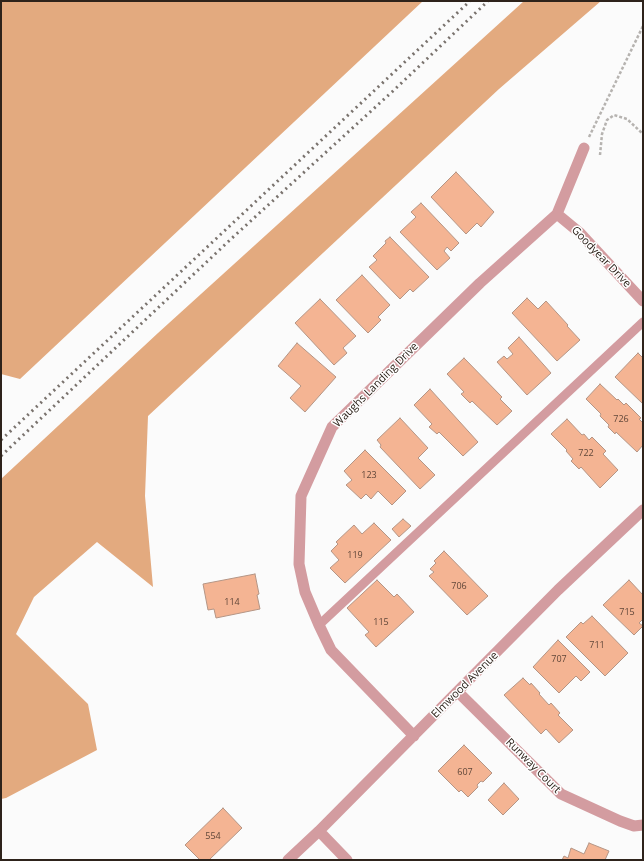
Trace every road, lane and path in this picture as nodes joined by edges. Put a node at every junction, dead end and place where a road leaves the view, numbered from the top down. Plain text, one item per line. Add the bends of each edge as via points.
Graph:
1 (643, 26) edge
2 (643, 134) edge
3 (584, 148) joint
4 (600, 155) dead end
5 (557, 214) junction
6 (643, 301) edge
7 (643, 322) edge
8 (643, 510) edge
9 (319, 625) junction
10 (458, 692) junction
11 (414, 736) junction
12 (643, 825) edge
13 (319, 831) junction
14 (288, 860) edge
15 (347, 860) edge

1 - 3 path
2 - 4 path via 626,119 614,115 607,120 602,134
3 - 5 street, Waughs Landing Drive
5 - 6 street, Goodyear Drive via 580,233
5 - 9 street, Waughs Landing Drive via 480,283 332,427 301,496 299,564 305,592
7 - 9 lane
8 - 10 street, Elmwood Avenue via 558,590
9 - 11 street, Waughs Landing Drive via 331,650
10 - 11 street, Elmwood Avenue
10 - 12 street, Runway Court via 561,794 620,821 634,826
11 - 13 street, Elmwood Avenue
13 - 14 street, Elmwood Avenue
13 - 15 street

